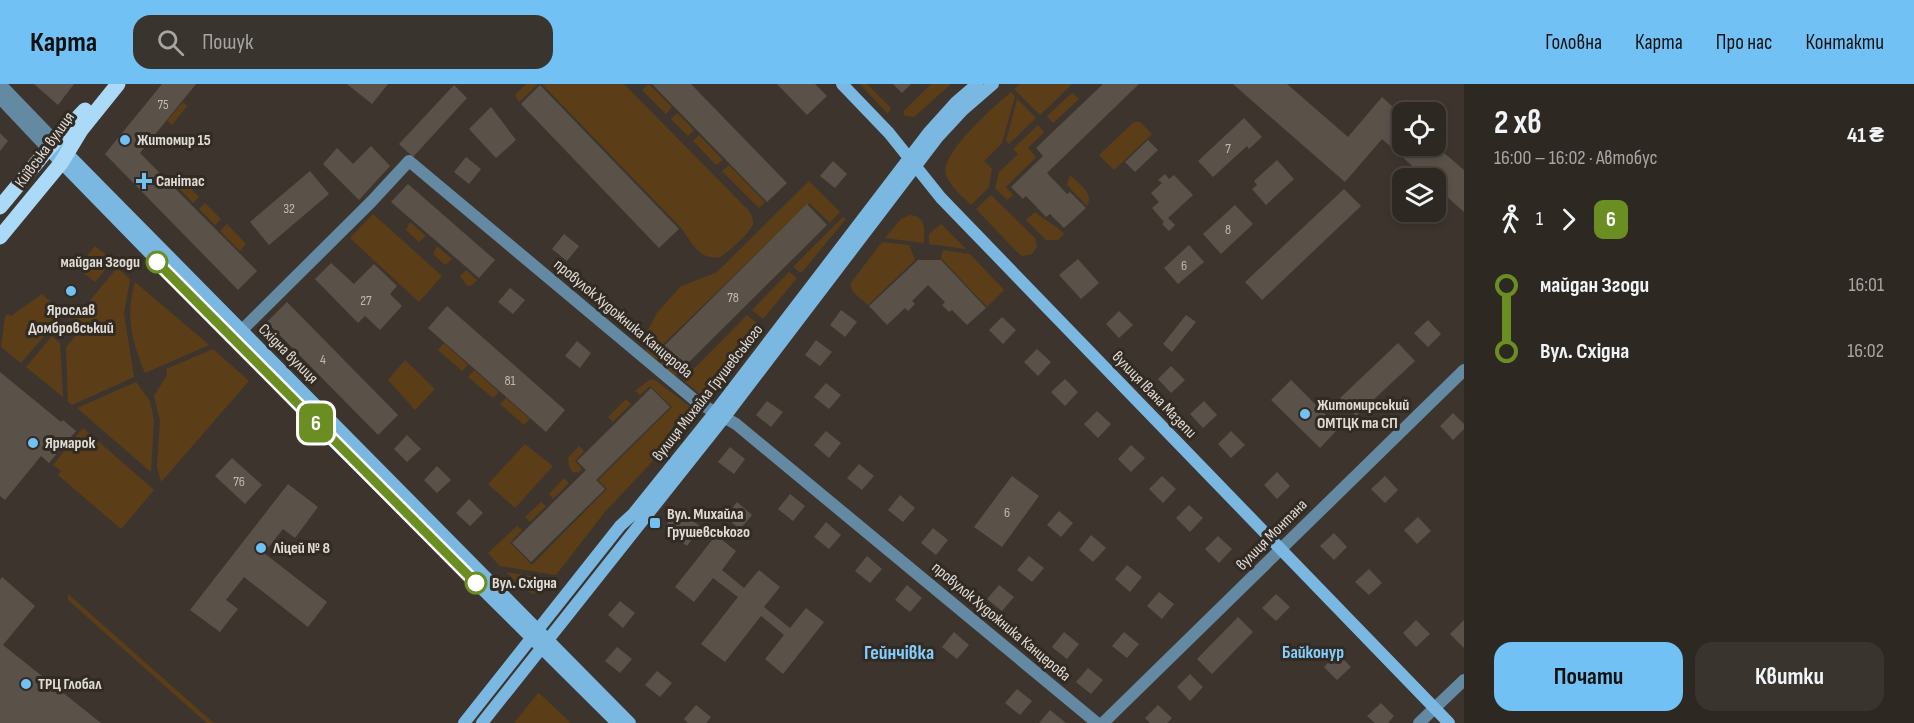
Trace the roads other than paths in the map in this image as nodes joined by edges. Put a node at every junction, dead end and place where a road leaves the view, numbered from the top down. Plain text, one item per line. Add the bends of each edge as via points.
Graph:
1 (0, 84) edge
2 (106, 84) edge
3 (118, 84) edge
4 (842, 84) edge
5 (977, 84) edge
6 (993, 84) edge
7 (0, 98) edge
8 (52, 145) junction
9 (64, 159) junction
10 (913, 162) junction
11 (0, 207) edge
12 (0, 237) edge
13 (237, 335) junction
14 (1464, 370) edge
15 (719, 415) junction
16 (1281, 550) junction
17 (534, 633) junction
18 (544, 643) junction
19 (1464, 680) edge
20 (1435, 708) junction
21 (464, 723) edge
22 (482, 723) edge
23 (616, 723) edge
24 (630, 723) edge
25 (1097, 723) edge
26 (1103, 723) edge
27 (1419, 723) edge
28 (1449, 723) edge

1 - 8 street, Східна вулиця
2 - 8 main road, Київська вулиця
3 - 9 main road, Київська вулиця via 81,130
4 - 10 main road, вулиця Івана Мазепи
5 - 10 main road, вулиця Михайла Грушевського via 939,120
6 - 10 main road, вулиця Михайла Грушевського
7 - 8 street, Східна вулиця
8 - 9 main road, Східна вулиця
8 - 11 main road, Київська вулиця
9 - 12 main road, Київська вулиця
9 - 13 main road, Східна вулиця
10 - 15 main road, вулиця Михайла Грушевського
10 - 16 main road, вулиця Івана Мазепи via 941,198
13 - 15 street, провулок Художника Канцерова via 410,161 698,402
13 - 17 main road, Східна вулиця
14 - 16 street, вулиця Монтана
15 - 17 main road, вулиця Михайла Грушевського
15 - 18 main road, вулиця Михайла Грушевського
15 - 25 street, провулок Художника Канцерова via 736,424
16 - 20 main road, вулиця Івана Мазепи
16 - 26 street, вулиця Монтана
17 - 18 main road, Східна вулиця
17 - 21 main road, вулиця Михайла Грушевського
18 - 22 main road, вулиця Михайла Грушевського
18 - 23 main road, Східна вулиця
18 - 24 main road, Східна вулиця
19 - 20 street
20 - 27 street
20 - 28 main road, вулиця Івана Мазепи

